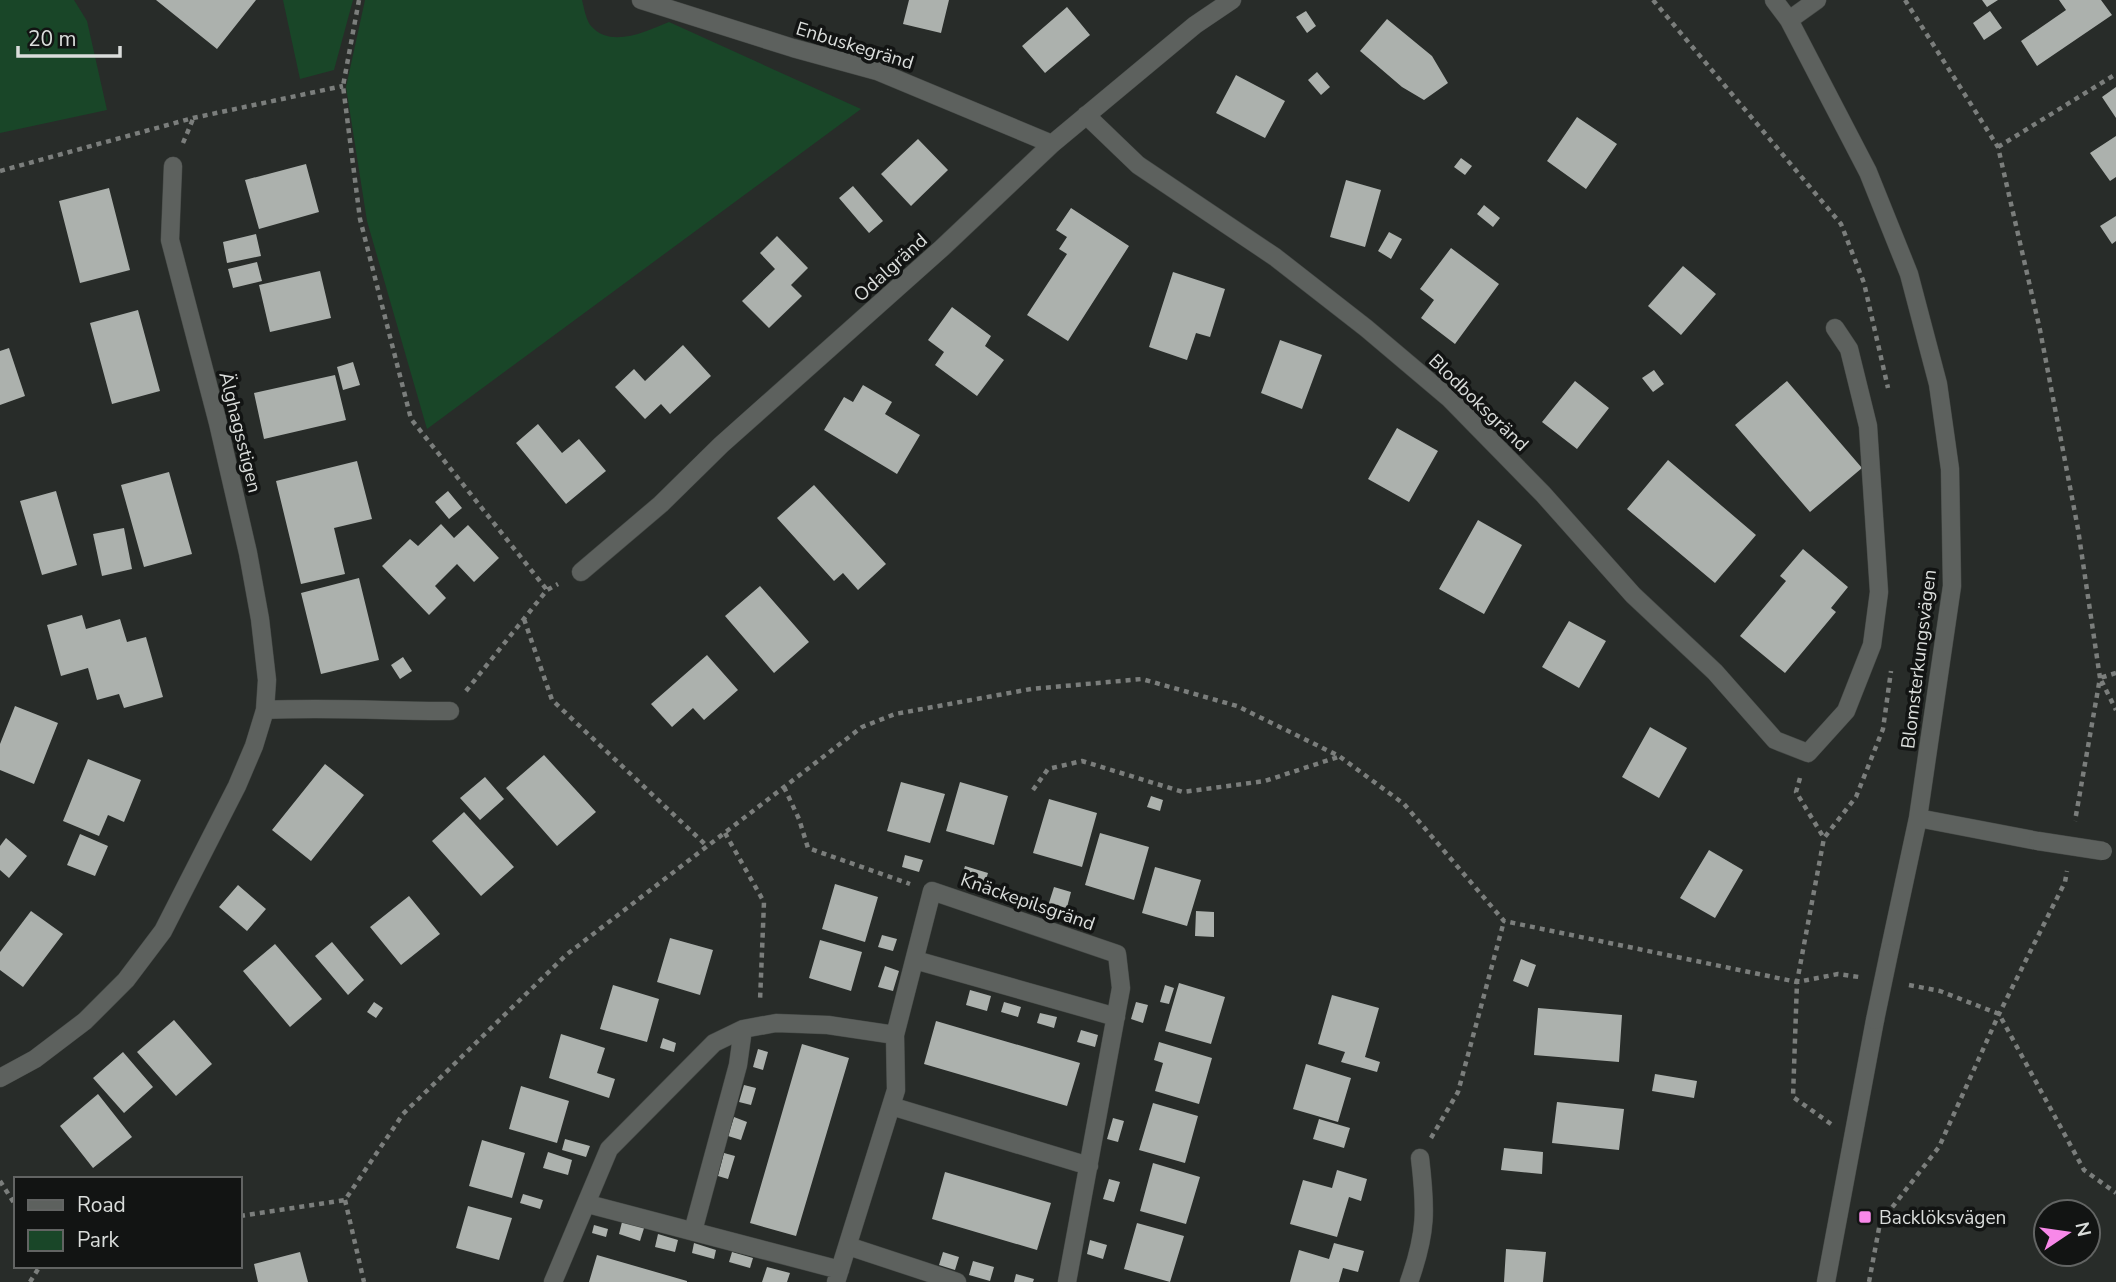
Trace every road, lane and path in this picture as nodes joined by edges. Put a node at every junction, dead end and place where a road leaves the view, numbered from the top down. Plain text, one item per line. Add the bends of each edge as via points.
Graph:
1 (359, 0) edge
2 (641, 0) edge
3 (1233, 0) edge
4 (1774, 0) edge
5 (1817, 0) edge
6 (1905, 0) edge
7 (1656, 2) edge
8 (1789, 20) junction
9 (2116, 74) edge
10 (342, 86) junction
11 (1086, 116) junction
12 (1052, 144) junction
13 (1998, 147) junction
14 (173, 166) dead end
15 (0, 172) edge
16 (1835, 328) dead end
17 (1889, 396) dead end
18 (581, 572) joint
19 (547, 590) junction
20 (524, 619) junction
21 (1892, 664) dead end
22 (2116, 673) edge
23 (2100, 678) junction
24 (265, 710) junction
25 (450, 710) joint
26 (2116, 710) edge
27 (1808, 753) junction
28 (1339, 756) dead end
29 (784, 787) dead end
30 (1032, 790) dead end
31 (1918, 818) junction
32 (2074, 828) dead end
33 (725, 834) dead end
34 (1824, 838) junction
35 (708, 847) dead end
36 (2109, 853) edge
37 (2067, 869) dead end
38 (932, 891) junction
39 (1504, 921) dead end
40 (915, 960) junction
41 (1863, 978) dead end
42 (1797, 982) junction
43 (1902, 984) dead end
44 (1999, 1014) junction
45 (1116, 1017) junction
46 (751, 1028) junction
47 (895, 1035) junction
48 (0, 1078) edge
49 (891, 1106) junction
50 (1852, 1138) junction
51 (1420, 1158) joint
52 (1089, 1166) junction
53 (0, 1181) edge
54 (2116, 1193) edge
55 (345, 1200) dead end
56 (14, 1203) edge
57 (588, 1204) junction
58 (693, 1231) junction
59 (848, 1246) junction
60 (838, 1276) edge
61 (364, 1282) edge
62 (553, 1282) edge
63 (957, 1282) edge
64 (1067, 1282) edge
65 (1409, 1282) edge
66 (1826, 1282) edge
67 (1869, 1282) edge

1 - 10 path
2 - 12 street, Enbuskegränd via 877,71
3 - 11 street, Odalgränd via 1195,25
4 - 8 street, Blomsterkungsvägen
5 - 8 street
6 - 13 path
7 - 17 path via 1840,224 1864,284
8 - 31 street, Blomsterkungsvägen via 1868,172 1909,274 1938,384 1950,469 1952,586
9 - 13 path
10 - 15 path via 193,118
10 - 19 path via 360,219 411,419
11 - 12 street, Odalgränd
11 - 27 street, Blodboksgränd via 1138,165 1275,257 1450,399 1775,740
12 - 18 street, Odalgränd
13 - 23 path via 2076,516
14 - 24 street, Älghagsstigen via 170,240 248,553 267,680
16 - 27 street via 1849,349 1868,426 1880,592 1872,645 1846,711
18 - 19 path
19 - 20 path
20 - 25 path
20 - 35 path via 552,700
21 - 34 path via 1883,730 1856,797
22 - 23 path
23 - 26 path
23 - 32 path
24 - 25 street
24 - 48 street, Älghagsstigen via 237,786 163,931 126,980 85,1021 35,1059
27 - 34 path via 1796,792
28 - 30 path via 1265,781 1183,792 1082,761 1048,769
29 - 38 path via 808,848
31 - 36 street, bridge
31 - 50 street, Blomsterkungsvägen, bridge
33 - 46 path via 764,902
34 - 42 path
37 - 44 path via 2065,882
38 - 40 street, Knäckepilsgränd
38 - 45 street, Knäckepilsgränd via 1117,954 1121,988
39 - 51 path via 1458,1092
40 - 45 street
40 - 47 street, Knäckepilsgränd
41 - 42 path via 1838,974
42 - 50 path via 1793,1097
43 - 44 path via 1940,990
44 - 54 path via 2084,1170
44 - 67 path via 1939,1147 1880,1223
45 - 52 street, Knäckepilsgränd
46 - 47 street via 776,1023 828,1025
46 - 57 street via 714,1043 609,1149
46 - 58 street
47 - 49 street, Knäckepilsgränd via 896,1090
49 - 52 street
49 - 59 street, Knäckepilsgränd
50 - 66 street, Blomsterkungsvägen
51 - 65 street via 1426,1205 1422,1247
52 - 64 street, Knäckepilsgränd
53 - 56 path
55 - 61 path
57 - 58 street, Knäckepilsgränd
57 - 62 street
58 - 60 street, Knäckepilsgränd
59 - 60 street, Knäckepilsgränd
59 - 63 street

